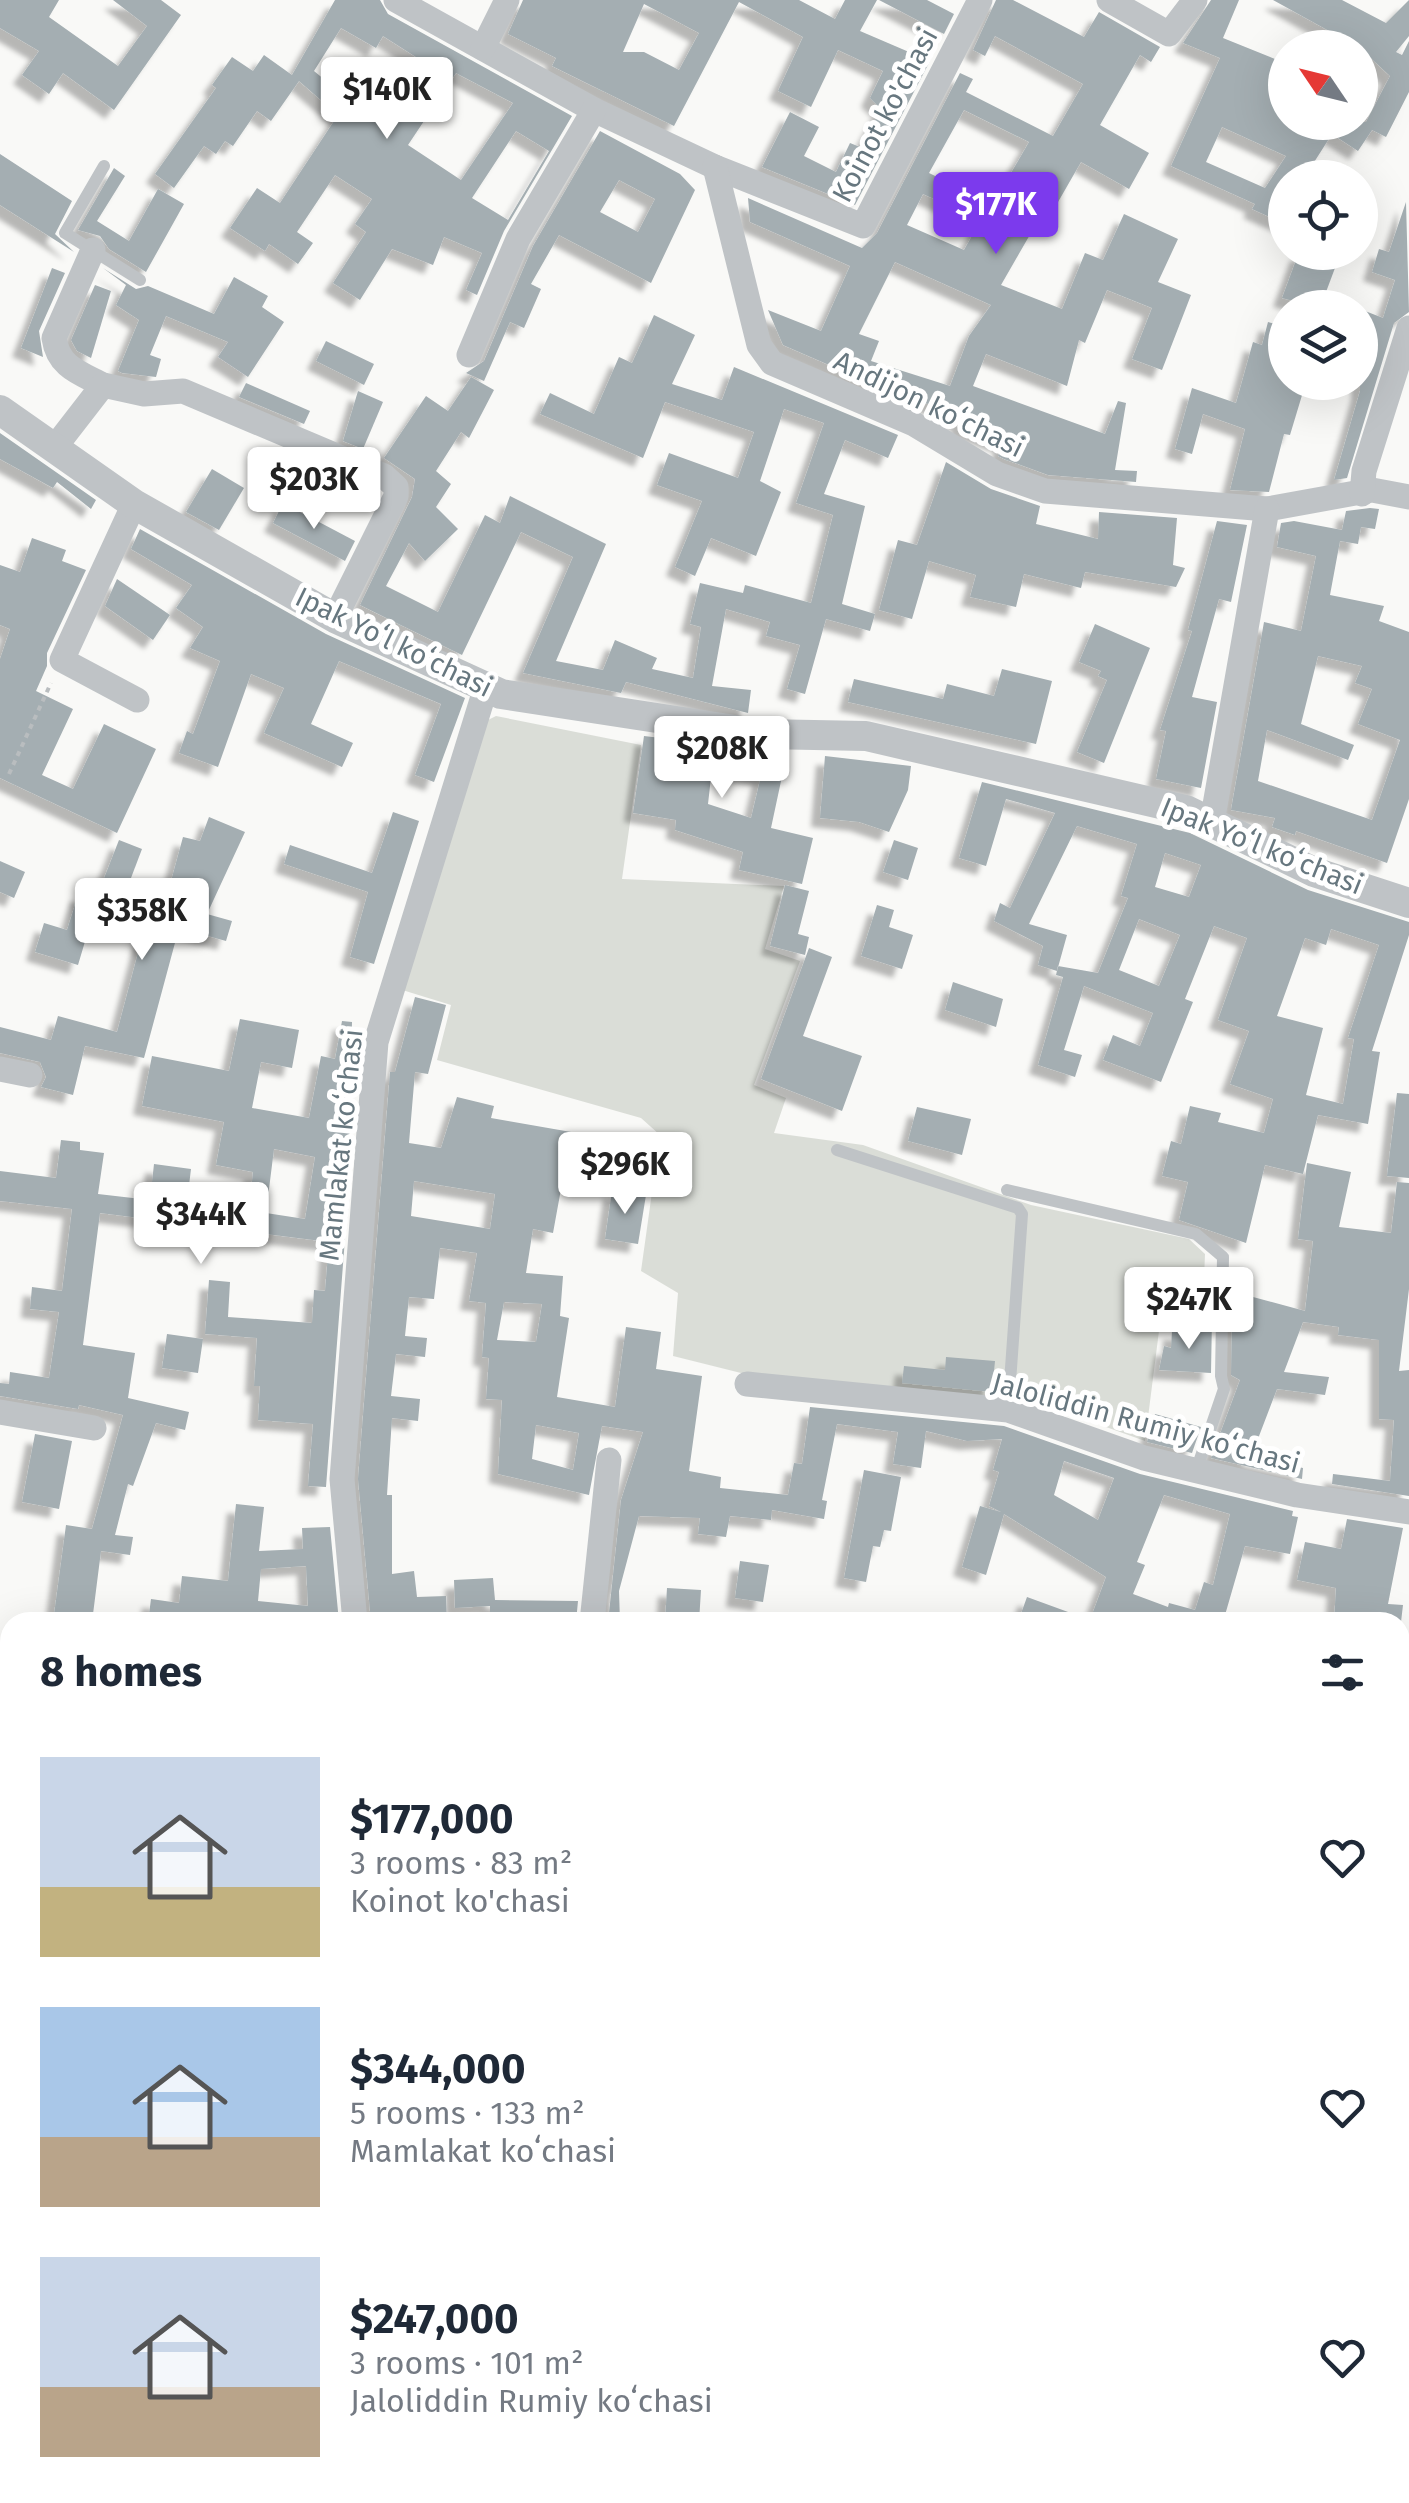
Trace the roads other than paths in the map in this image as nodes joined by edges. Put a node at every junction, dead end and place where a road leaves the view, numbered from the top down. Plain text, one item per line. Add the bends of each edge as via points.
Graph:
1 (396, 0) edge
2 (507, 0) edge
3 (1109, 0) edge
4 (1195, 0) edge
5 (972, 3) edge
6 (483, 48) junction
7 (594, 110) junction
8 (104, 166) dead end
9 (715, 166) junction
10 (93, 250) junction
11 (140, 280) dead end
12 (1409, 328) edge
13 (468, 355) dead end
14 (104, 385) junction
15 (0, 410) edge
16 (56, 447) junction
17 (1362, 494) junction
18 (1409, 498) edge
19 (134, 504) junction
20 (1267, 510) junction
21 (334, 618) junction
22 (486, 687) junction
23 (137, 700) dead end
24 (1212, 822) junction
25 (1409, 902) edge
26 (0, 1068) edge
27 (30, 1076) dead end
28 (838, 1150) dead end
29 (1007, 1190) dead end
30 (747, 1384) dead end
31 (1008, 1410) junction
32 (0, 1412) edge
33 (94, 1428) dead end
34 (609, 1460) dead end
35 (1196, 1471) junction
36 (1409, 1512) edge
37 (354, 1612) edge
38 (593, 1612) edge

1 - 6 street
2 - 6 street
3 - 4 street via 1169,34
5 - 9 street, Koinot ko'chasi via 862,226
6 - 7 street
7 - 9 street
7 - 13 street via 518,239
8 - 10 lane via 64,229
9 - 20 street, Andijon koʻchasi via 759,345 772,363 914,424 997,474 1045,491
10 - 11 lane
10 - 14 street via 54,338 64,364
12 - 17 street
14 - 16 street
14 - 21 street via 144,394 182,391 384,476 396,487
15 - 16 street, Ipak Yoʻl koʻchasi
16 - 19 street, Ipak Yoʻl koʻchasi
17 - 18 street, Andijon koʻchasi via 1387,491
17 - 20 street, Andijon koʻchasi
19 - 21 street, Ipak Yoʻl koʻchasi
19 - 23 street via 62,660
20 - 24 street
21 - 22 street, Ipak Yoʻl koʻchasi
22 - 24 street, Ipak Yoʻl koʻchasi via 761,734 866,736 1186,810
22 - 37 street, Mamlakat koʻchasi via 376,1042 342,1479
24 - 25 street, Ipak Yoʻl koʻchasi via 1314,872
26 - 27 street
28 - 31 lane via 1022,1214
29 - 35 lane via 1196,1234 1222,1257 1224,1388
30 - 31 street, Jaloliddin Rumiy koʻchasi
31 - 35 street, Jaloliddin Rumiy koʻchasi
32 - 33 street
34 - 38 street
35 - 36 street, Jaloliddin Rumiy koʻchasi

